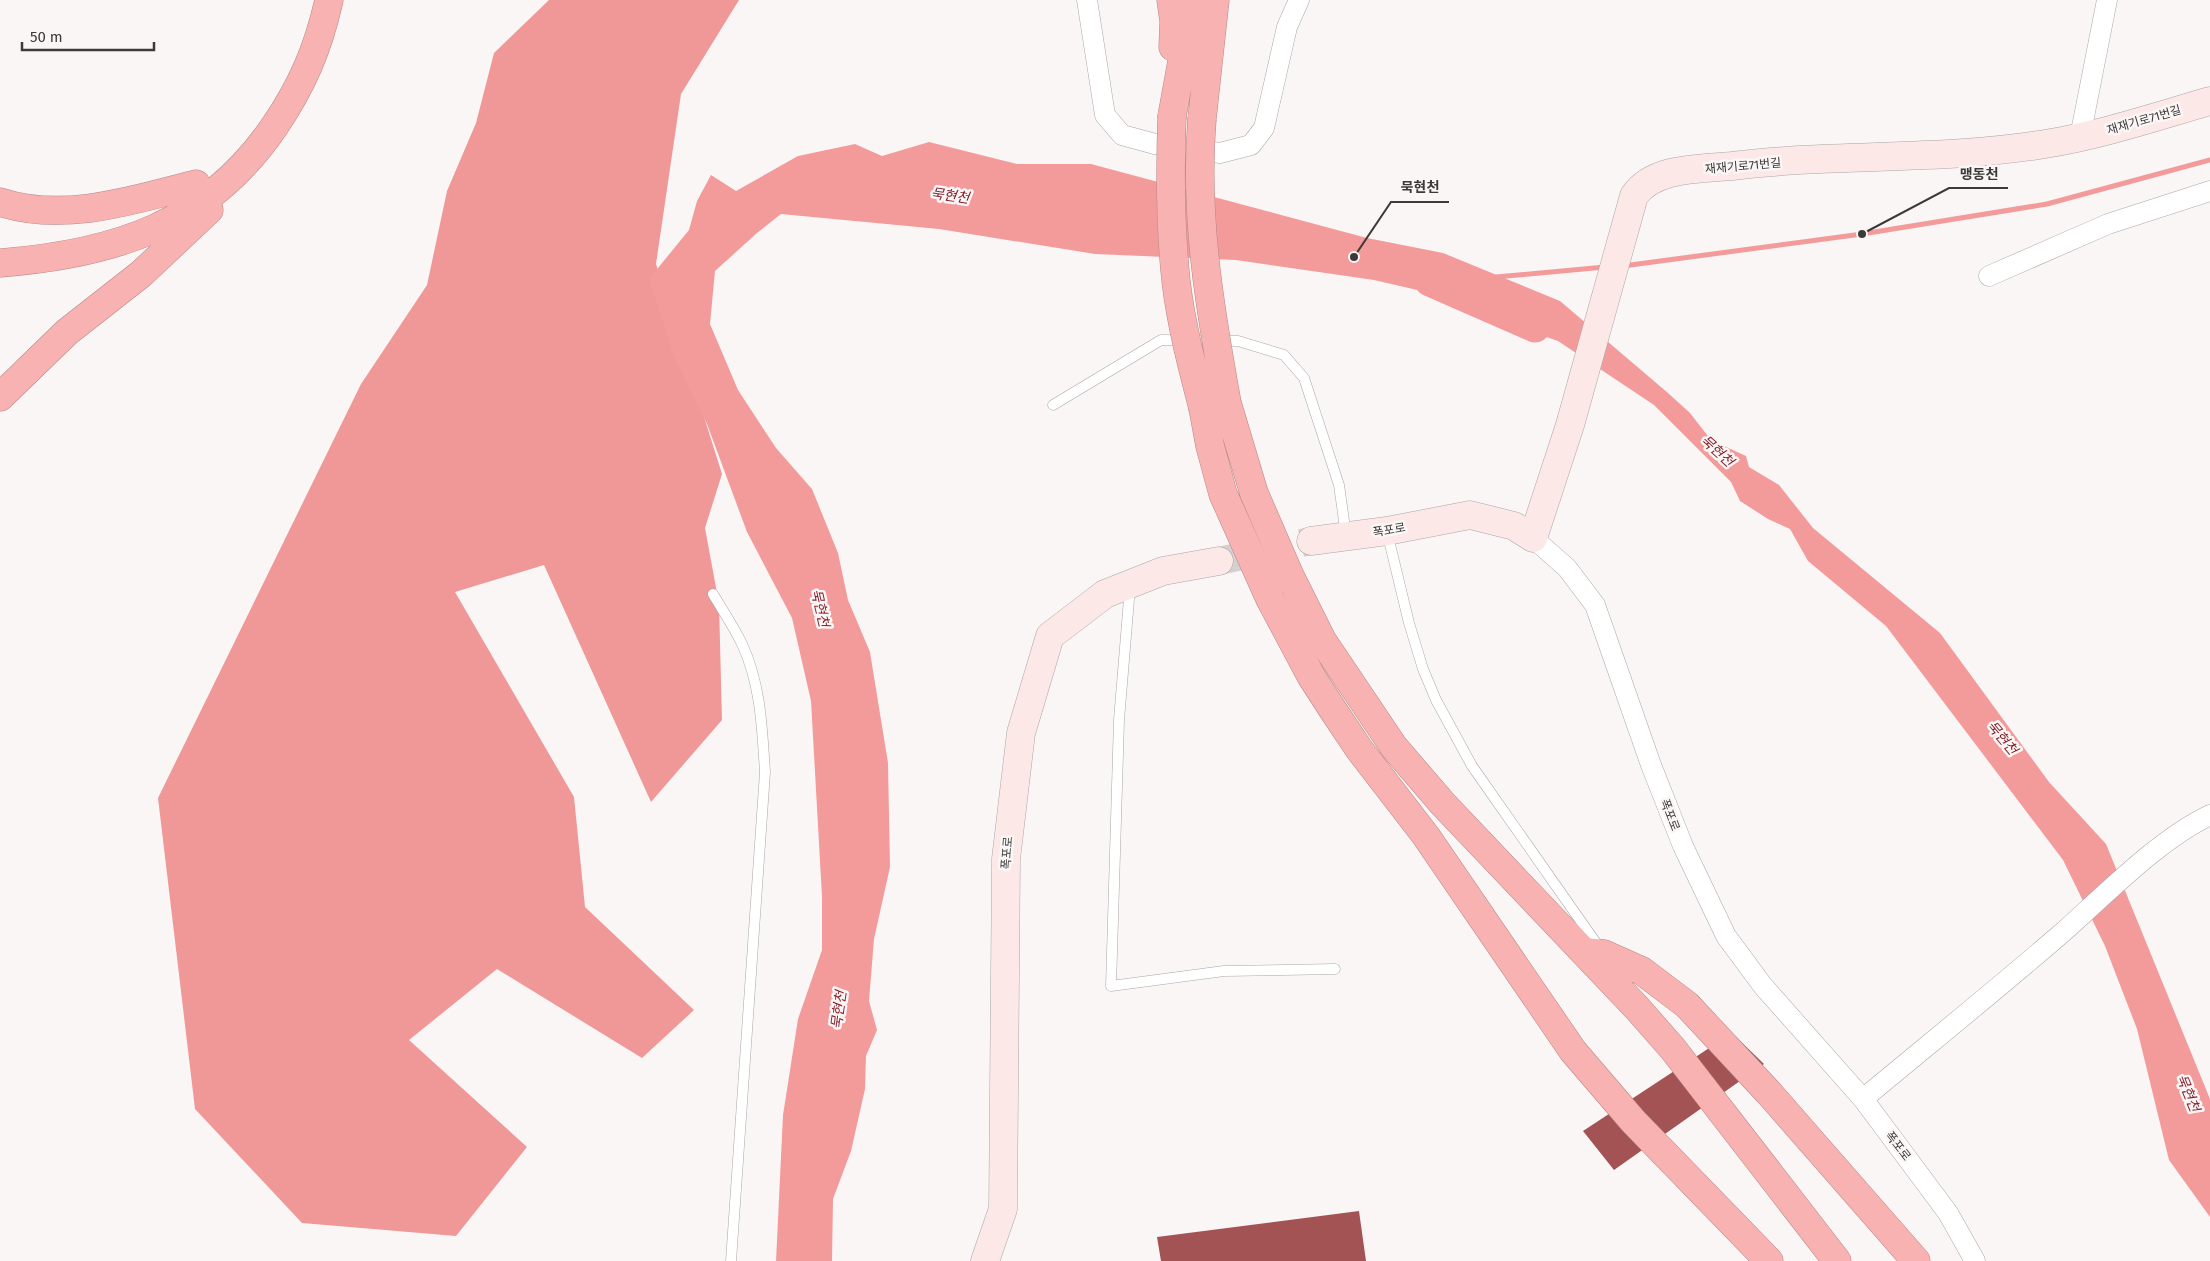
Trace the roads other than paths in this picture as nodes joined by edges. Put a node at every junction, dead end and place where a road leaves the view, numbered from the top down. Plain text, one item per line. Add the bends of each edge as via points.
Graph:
1 (314, 0) edge
2 (329, 0) edge
3 (1087, 0) edge
4 (1171, 0) edge
5 (1195, 0) edge
6 (1215, 0) edge
7 (1228, 0) edge
8 (1299, 0) edge
9 (2107, 0) edge
10 (1207, 64) junction
11 (2210, 100) edge
12 (1172, 116) junction
13 (2080, 137) junction
14 (248, 162) junction
15 (196, 184) junction
16 (2210, 191) edge
17 (0, 202) edge
18 (0, 246) edge
19 (0, 263) edge
20 (1989, 276) dead end
21 (0, 397) edge
22 (1215, 405) junction
23 (1053, 406) dead end
24 (1387, 531) junction
25 (1346, 536) junction
26 (1533, 538) junction
27 (1311, 541) tunnel mouth
28 (1219, 561) tunnel mouth
29 (1130, 584) junction
30 (713, 594) dead end
31 (2210, 815) edge
32 (1594, 953) junction
33 (1335, 969) dead end
34 (1863, 1099) junction
35 (731, 1261) edge
36 (985, 1261) edge
37 (1768, 1261) edge
38 (1837, 1261) edge
39 (1916, 1261) edge
40 (1975, 1261) edge

1 - 15 highway via 292,62 266,109 220,166
2 - 14 highway via 323,29 300,88
3 - 8 street via 1105,115 1122,135 1155,144 1220,153 1251,145 1264,128 1287,27
4 - 12 highway via 1174,21
5 - 12 highway
6 - 10 highway
7 - 10 highway
9 - 13 street
10 - 22 highway, bridge via 1200,166 1202,239 1211,313
11 - 13 main road, 재재기로71번길
12 - 22 highway, bridge via 1170,168 1176,282 1185,336
13 - 26 main road, 재재기로71번길 via 1966,152 1685,171 1651,179 1641,186 1634,196 1570,425
14 - 19 highway via 228,183 182,215 127,240 74,254
14 - 21 highway via 226,193 193,227 142,274 67,332
15 - 17 highway via 112,205 76,210 32,208
15 - 18 highway via 162,206 124,224 49,242
16 - 20 street via 2108,224
22 - 32 highway via 1290,576 1322,640 1394,747 1443,804
22 - 37 highway via 1210,446 1223,494 1270,599 1332,710 1426,836 1573,1051 1633,1121
23 - 25 lane via 1161,340 1238,341 1284,356 1304,378 1339,485
24 - 25 main road, 폭포로
24 - 26 main road, 폭포로 via 1470,515 1514,526
24 - 32 lane via 1409,623 1436,700 1472,766
25 - 27 main road, 폭포로
26 - 34 street, 폭포로 via 1567,568 1594,605 1683,846 1726,936 1763,986
28 - 29 main road, 폭포로 via 1163,571
29 - 33 lane via 1119,720 1111,986 1224,972
29 - 36 main road, 폭포로 via 1105,594 1050,636 1021,733 1006,859 1004,1210
30 - 35 lane via 742,644 754,675 761,710 765,772
31 - 34 street via 2191,824 2150,856
32 - 38 highway
32 - 39 highway via 1642,970 1687,1005
34 - 40 street, 폭포로 via 1948,1213

